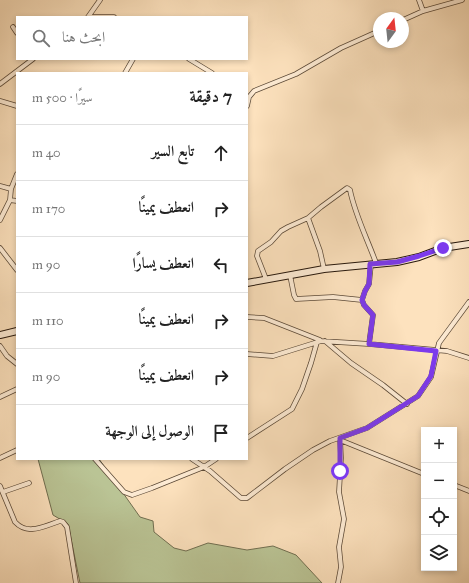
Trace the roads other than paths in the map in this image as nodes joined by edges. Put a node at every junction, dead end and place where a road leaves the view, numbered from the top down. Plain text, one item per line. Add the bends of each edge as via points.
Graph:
1 (100, 0) edge
2 (419, 0) edge
3 (462, 0) edge
4 (423, 11) junction
5 (91, 16) edge
6 (409, 17) edge
7 (13, 27) dead end
8 (16, 32) edge
9 (373, 34) edge
10 (32, 60) edge
11 (132, 60) edge
12 (190, 60) edge
13 (204, 71) edge
14 (126, 72) edge
15 (0, 84) edge
16 (248, 97) edge
17 (0, 101) edge
18 (16, 106) edge
19 (16, 177) edge
20 (0, 186) edge
21 (12, 190) junction
22 (10, 200) junction
23 (16, 201) edge
24 (308, 218) junction
25 (0, 220) edge
26 (469, 244) edge
27 (0, 248) edge
28 (373, 263) junction
29 (16, 269) edge
30 (324, 269) junction
31 (290, 275) junction
32 (266, 279) junction
33 (248, 283) edge
34 (362, 300) junction
35 (469, 302) edge
36 (248, 317) edge
37 (16, 332) edge
38 (0, 335) edge
39 (321, 341) junction
40 (369, 344) junction
41 (0, 346) edge
42 (436, 351) junction
43 (248, 354) edge
44 (469, 358) edge
45 (16, 363) edge
46 (16, 389) edge
47 (0, 397) edge
48 (407, 404) junction
49 (248, 437) edge
50 (340, 439) junction
51 (16, 450) edge
52 (0, 458) edge
53 (96, 460) edge
54 (194, 460) edge
55 (214, 460) edge
56 (204, 467) junction
57 (421, 473) edge
58 (28, 483) dead end
59 (0, 486) edge
60 (457, 486) edge
61 (469, 491) edge
62 (3, 492) junction
63 (76, 583) edge
64 (338, 583) edge

1 - 5 street
2 - 4 street
3 - 4 street
4 - 6 street
7 - 8 street
9 - 16 street via 341,48 296,74 260,88
10 - 15 street
11 - 14 street
12 - 13 street
17 - 18 street
19 - 21 street
20 - 21 street
21 - 22 street
22 - 23 street
22 - 25 street
24 - 28 street via 349,188
24 - 30 street
24 - 32 street via 288,227 258,251 257,256
26 - 28 street via 443,248 397,262
27 - 29 street
28 - 30 street
28 - 34 street via 369,284
30 - 31 street
31 - 32 street
31 - 34 street via 296,298 333,297
32 - 33 street
34 - 40 street via 373,315
35 - 42 street
36 - 39 street via 264,318
37 - 38 street
39 - 40 street
39 - 43 street via 273,356
39 - 48 street
39 - 49 street via 292,410
40 - 42 street
41 - 45 street
42 - 44 street via 453,352
42 - 48 street via 428,383 418,396
46 - 47 street
48 - 50 street via 367,428
50 - 56 street via 302,457 245,499
50 - 57 street
50 - 64 street via 339,492 344,519 339,546 341,567
51 - 52 street
53 - 56 street via 124,492 132,495
54 - 56 street
55 - 56 street
58 - 62 street
59 - 62 street
60 - 61 street
62 - 63 street via 19,526 35,530 60,521 65,524

